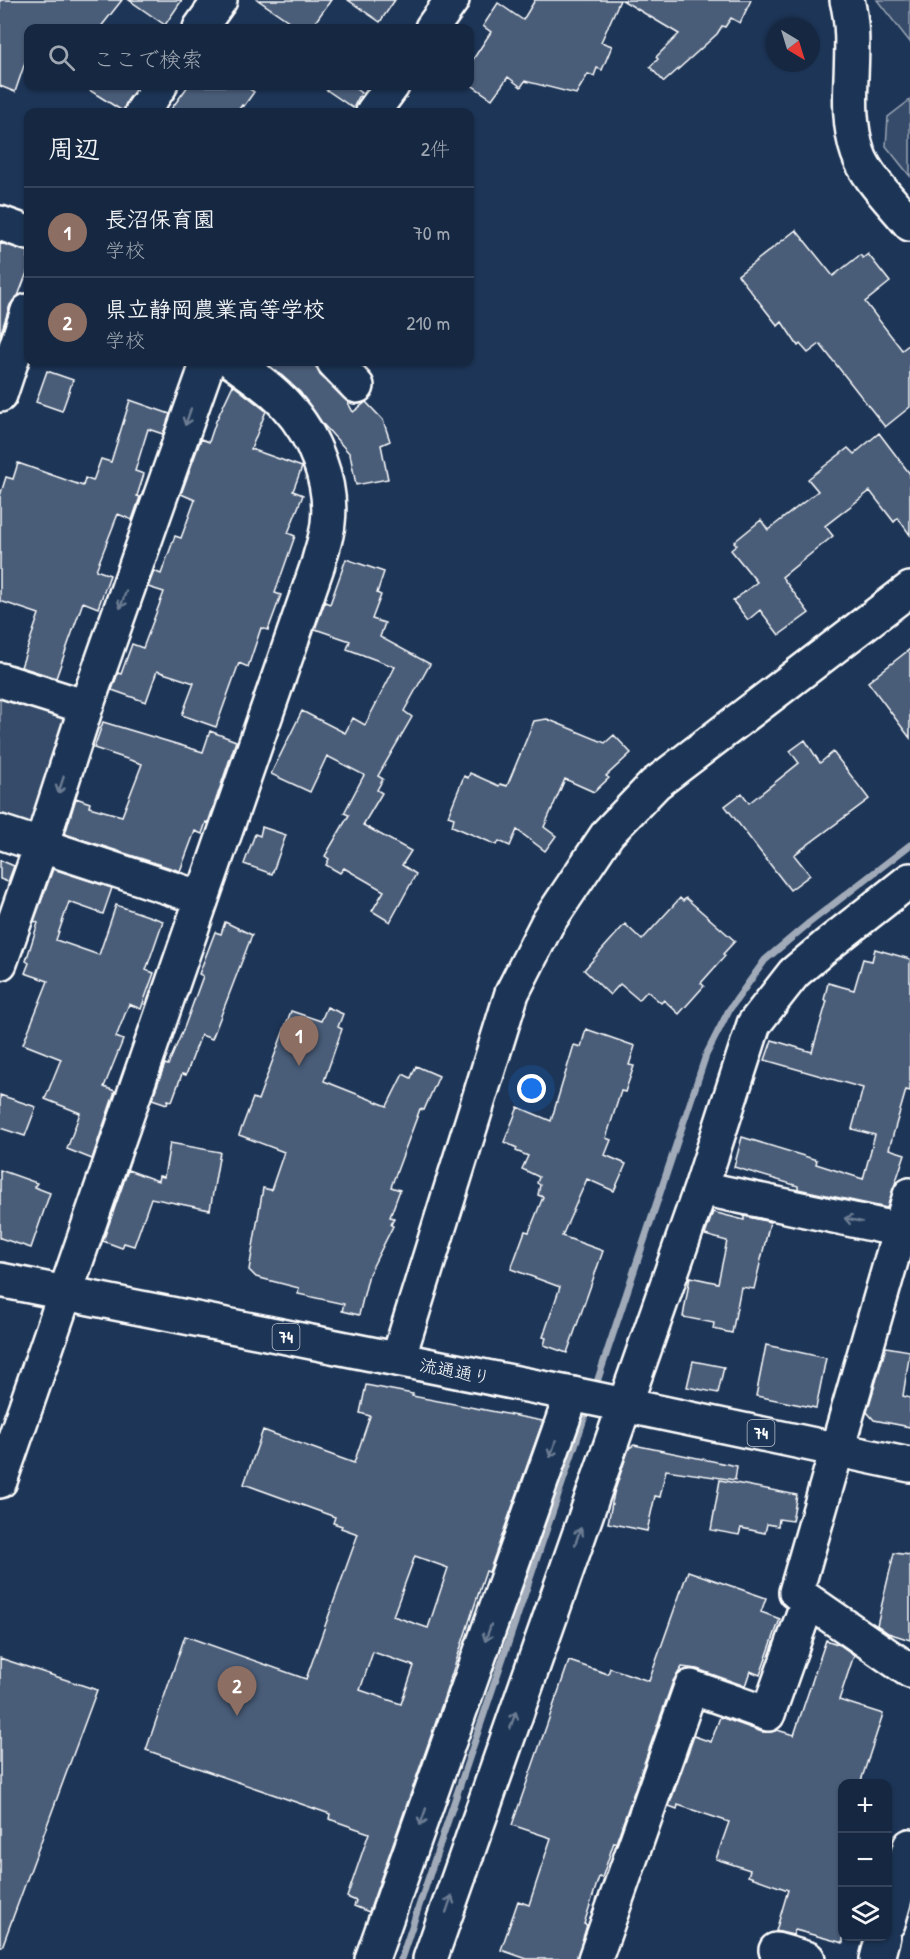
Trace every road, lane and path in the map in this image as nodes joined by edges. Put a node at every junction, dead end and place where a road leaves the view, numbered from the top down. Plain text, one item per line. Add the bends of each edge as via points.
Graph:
1 (220, 0) edge
2 (452, 0) edge
3 (848, 0) edge
4 (203, 24) edge
5 (435, 24) edge
6 (157, 90) edge
7 (389, 90) edge
8 (145, 108) edge
9 (376, 108) edge
10 (0, 223) edge
11 (910, 224) edge
12 (24, 232) edge
13 (24, 323) edge
14 (207, 366) edge
15 (238, 366) edge
16 (338, 366) edge
17 (357, 386) dead end
18 (0, 395) edge
19 (910, 589) edge
20 (0, 680) edge
21 (86, 707) junction
22 (0, 832) edge
23 (41, 846) junction
24 (910, 880) edge
25 (201, 898) junction
26 (0, 963) edge
27 (701, 1188) junction
28 (910, 1195) edge
29 (905, 1231) edge
30 (0, 1280) edge
31 (66, 1293) junction
32 (398, 1359) junction
33 (572, 1394) junction
34 (617, 1404) junction
35 (838, 1449) junction
36 (910, 1465) edge
37 (0, 1481) edge
38 (808, 1601) junction
39 (910, 1671) edge
40 (910, 1846) edge
41 (892, 1909) edge
42 (882, 1941) edge
43 (776, 1950) dead end
44 (372, 1959) edge
45 (430, 1959) edge
46 (595, 1959) edge
47 (808, 1959) edge
48 (877, 1959) edge

1 - 4 street
2 - 5 street
3 - 11 street via 854,45 851,119 858,154
6 - 8 street
7 - 9 street
10 - 12 street
13 - 18 street
14 -> 21 street
15 - 25 street via 288,406 304,431 319,458 329,492 328,525 318,564
16 - 17 street
19 - 32 street via 654,784 608,833 553,914 512,993
20 - 21 street
21 -> 23 street
22 - 23 street
23 - 25 street
23 - 26 street
24 - 27 street via 794,973 754,1024
25 - 31 street
29 -> 27 street
27 - 34 street
28 - 29 street
29 - 35 street
30 - 31 street, 流通通り / 74
31 - 32 street, 流通通り / 74
31 - 37 street
32 - 33 street, 流通通り / 74
33 - 34 street, 流通通り / 74
33 -> 44 street
34 - 35 street, 流通通り / 74
45 -> 34 street
35 - 36 street, 流通通り / 74
35 - 38 street via 796,1592
38 - 39 street
38 - 46 street via 768,1714 691,1687
40 - 41 street
42 - 48 street
43 - 47 street

